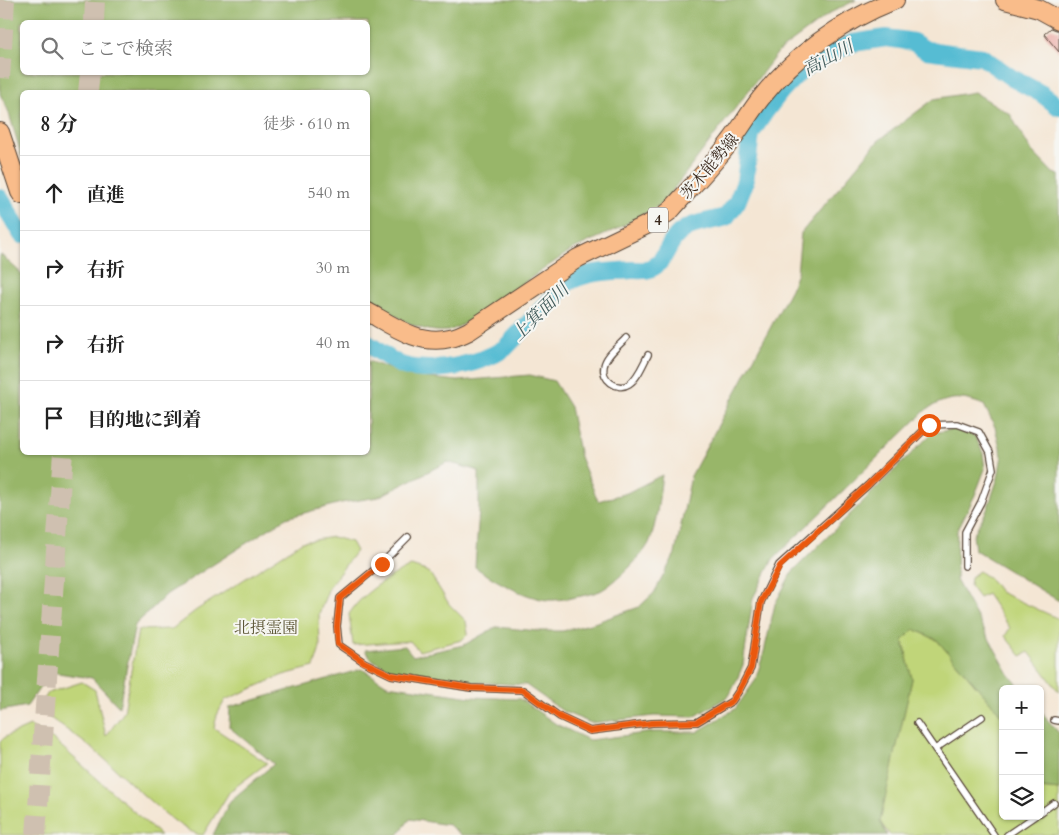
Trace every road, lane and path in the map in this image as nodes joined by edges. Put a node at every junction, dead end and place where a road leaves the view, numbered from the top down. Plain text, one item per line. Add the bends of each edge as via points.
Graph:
1 (895, 0) edge
2 (1005, 0) edge
3 (1059, 20) edge
4 (0, 132) edge
5 (20, 190) edge
6 (370, 313) edge
7 (626, 338) dead end
8 (648, 354) dead end
9 (408, 537) dead end
10 (965, 566) dead end
11 (982, 717) dead end
12 (917, 723) dead end
13 (935, 749) junction
14 (1054, 804) dead end
15 (1044, 810) edge
16 (1029, 820) edge
17 (994, 835) edge
18 (1007, 835) edge

1 - 6 main road, 茨木能勢線 / 4 via 872,9 829,34 792,62 761,98 730,143 670,211 659,219 578,258 469,331 450,338 427,340 404,332
2 - 3 main road via 1039,9
4 - 5 main road
7 - 8 lane via 604,366 605,375 614,385 630,384
9 - 10 lane via 382,564 340,598 338,644 391,675 471,688 523,690 560,717 590,731 652,723 697,722 732,701 751,668 761,602 780,566 929,425 957,424 979,432 990,452 993,469 965,532
11 - 13 lane
12 - 13 lane
13 - 17 lane
14 - 15 lane
16 - 18 lane

